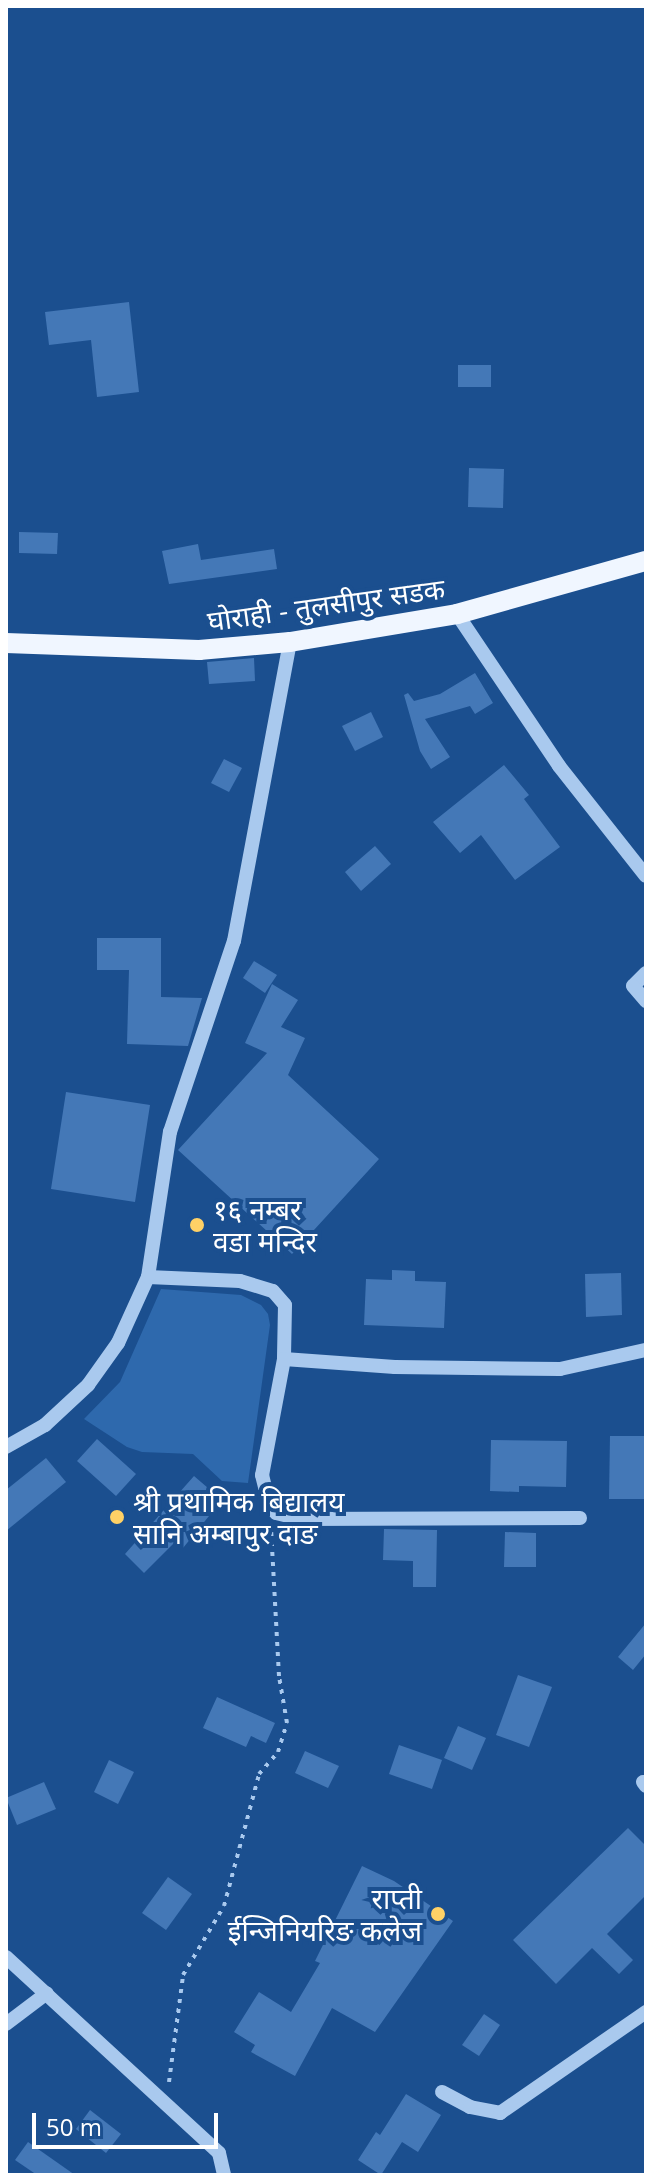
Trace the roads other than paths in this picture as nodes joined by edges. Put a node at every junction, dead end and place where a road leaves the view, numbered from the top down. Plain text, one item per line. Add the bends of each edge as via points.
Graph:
1 (646, 561) edge
2 (457, 614) junction
3 (290, 642) junction
4 (6, 643) edge
5 (646, 876) edge
6 (646, 973) edge
7 (646, 1001) edge
8 (148, 1277) junction
9 (646, 1350) edge
10 (284, 1359) junction
11 (6, 1447) edge
12 (580, 1518) dead end
13 (6, 1957) edge
14 (47, 1993) junction
15 (646, 2012) edge
16 (6, 2024) edge
17 (442, 2092) dead end
18 (224, 2175) edge

1 - 2 main road, घोराही - तुलसीपुर सडक
2 - 3 main road, घोराही - तुलसीपुर सडक
2 - 5 street via 559,766
3 - 4 main road, घोराही - तुलसीपुर सडक via 199,650
3 - 8 street via 234,941 170,1132
6 - 7 street via 633,986
8 - 10 street via 240,1281 273,1291 285,1305
8 - 11 street via 118,1343 88,1385 45,1425
9 - 10 street via 560,1369
10 - 12 street via 262,1475 276,1513 300,1519
13 - 14 street
14 - 16 street
14 - 18 street via 219,2153
15 - 17 street via 500,2113 470,2107

